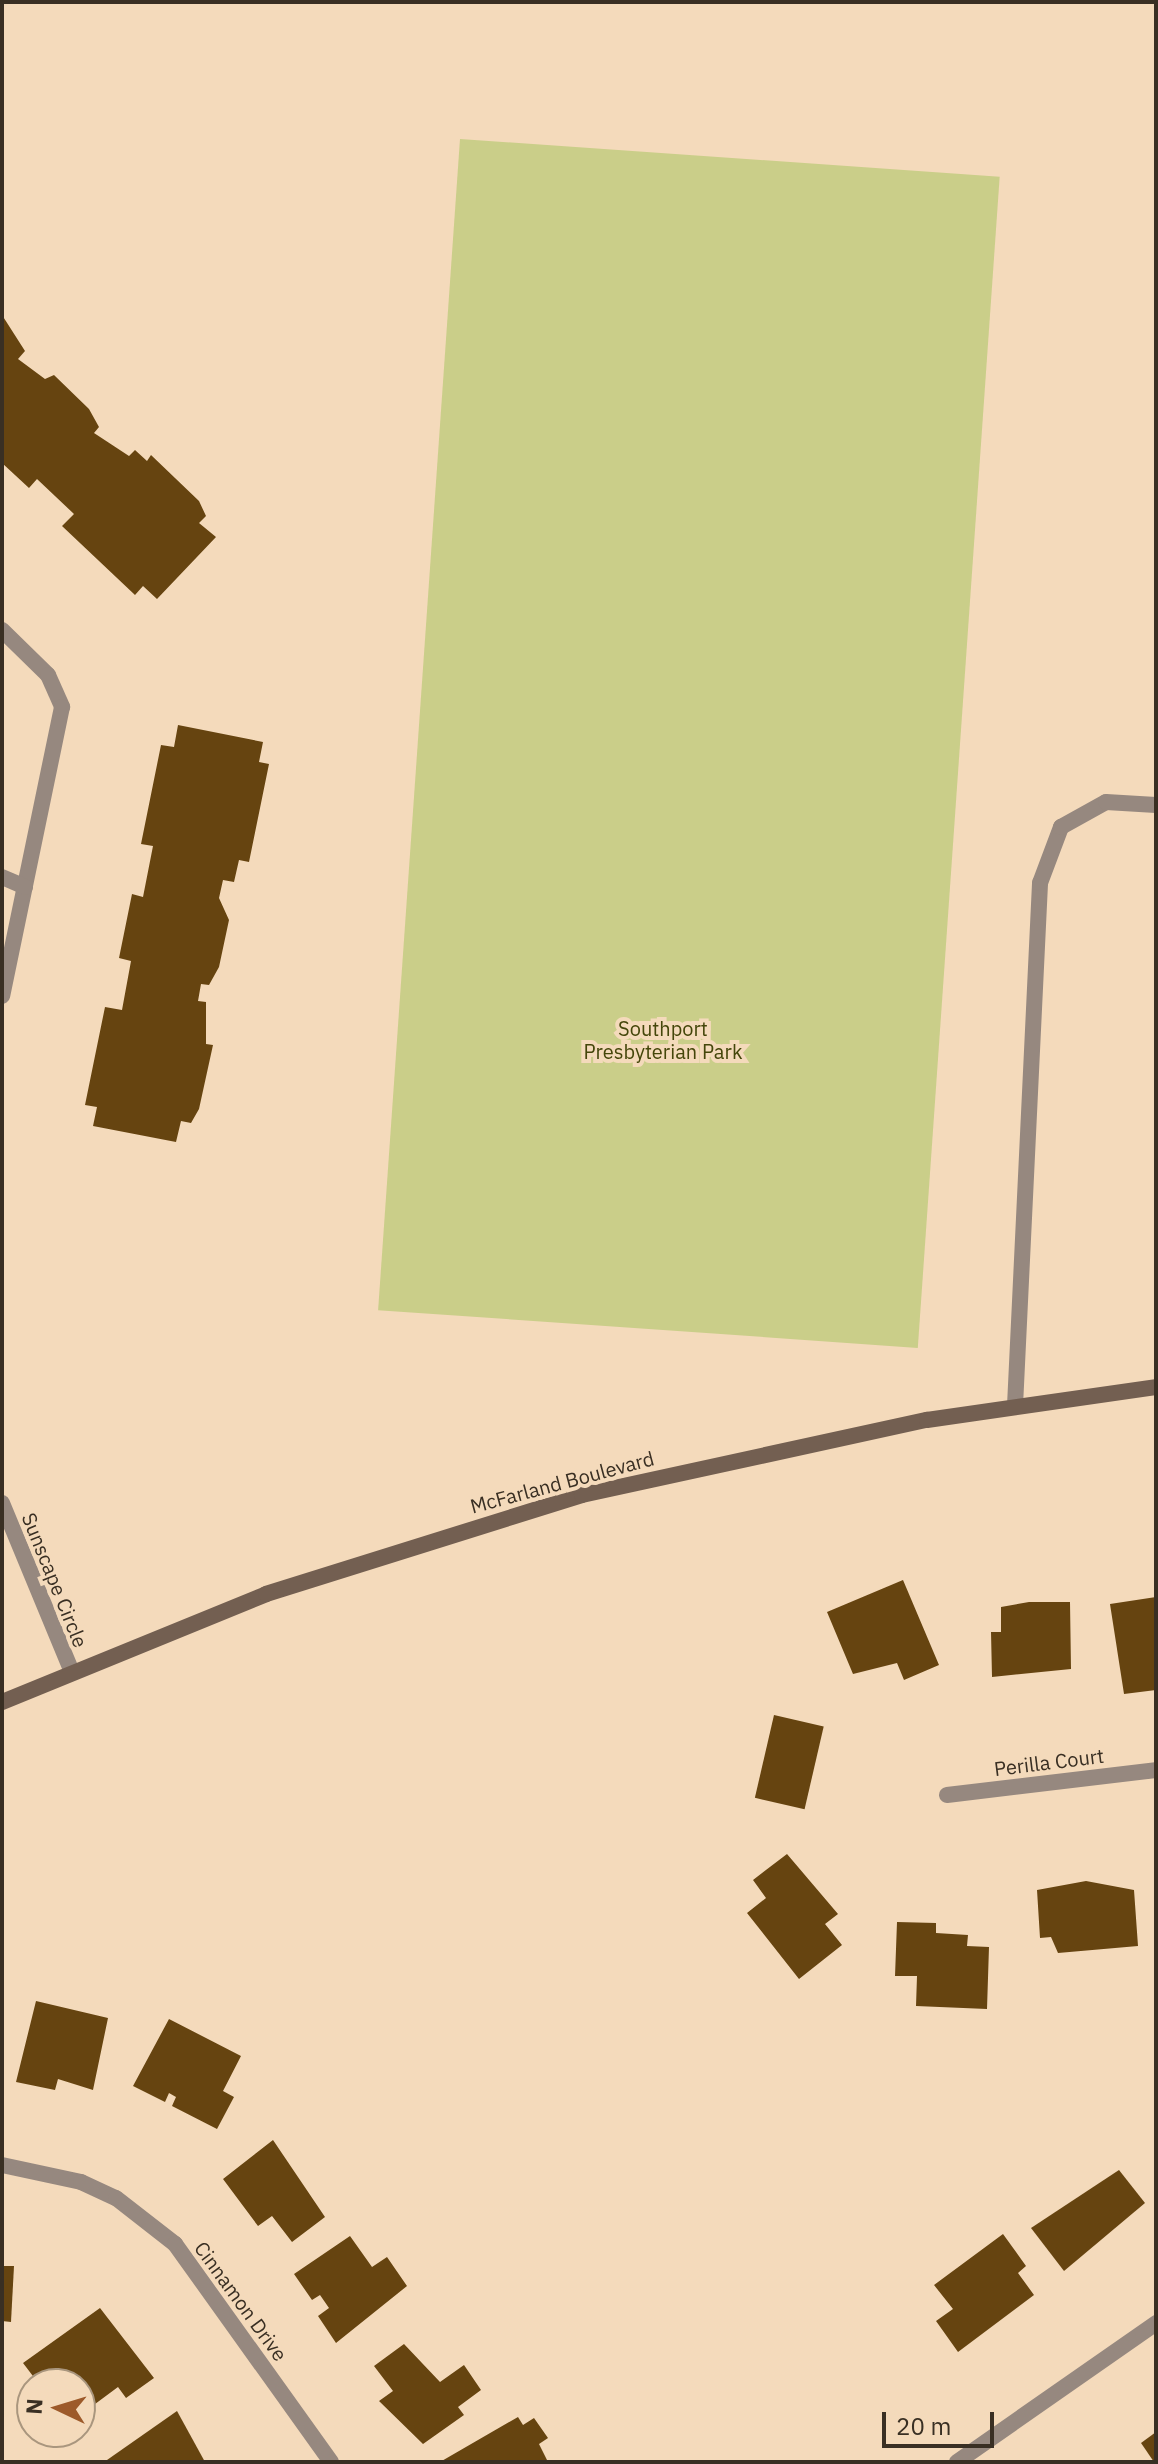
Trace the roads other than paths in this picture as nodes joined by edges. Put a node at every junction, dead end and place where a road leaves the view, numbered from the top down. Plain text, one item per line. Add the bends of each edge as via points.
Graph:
1 (2, 630) edge
2 (1156, 805) edge
3 (2, 877) edge
4 (25, 887) junction
5 (2, 996) edge
6 (1156, 1387) edge
7 (1015, 1406) junction
8 (2, 1503) edge
9 (72, 1672) junction
10 (2, 1702) edge
11 (1156, 1770) edge
12 (947, 1795) dead end
13 (2, 2165) edge
14 (1156, 2323) edge
15 (331, 2462) edge
16 (957, 2462) edge

1 - 4 street via 53,682 62,707
2 - 7 street via 1106,802 1061,827 1040,883
3 - 4 street
4 - 5 street
6 - 7 street, McFarland Boulevard
7 - 9 street, McFarland Boulevard via 753,1453 544,1506 266,1594
8 - 9 street, Sunscape Circle
9 - 10 street, McFarland Boulevard
11 - 12 street, Perilla Court
13 - 15 street, Cinnamon Drive via 81,2182 116,2198 175,2244
14 - 16 street

